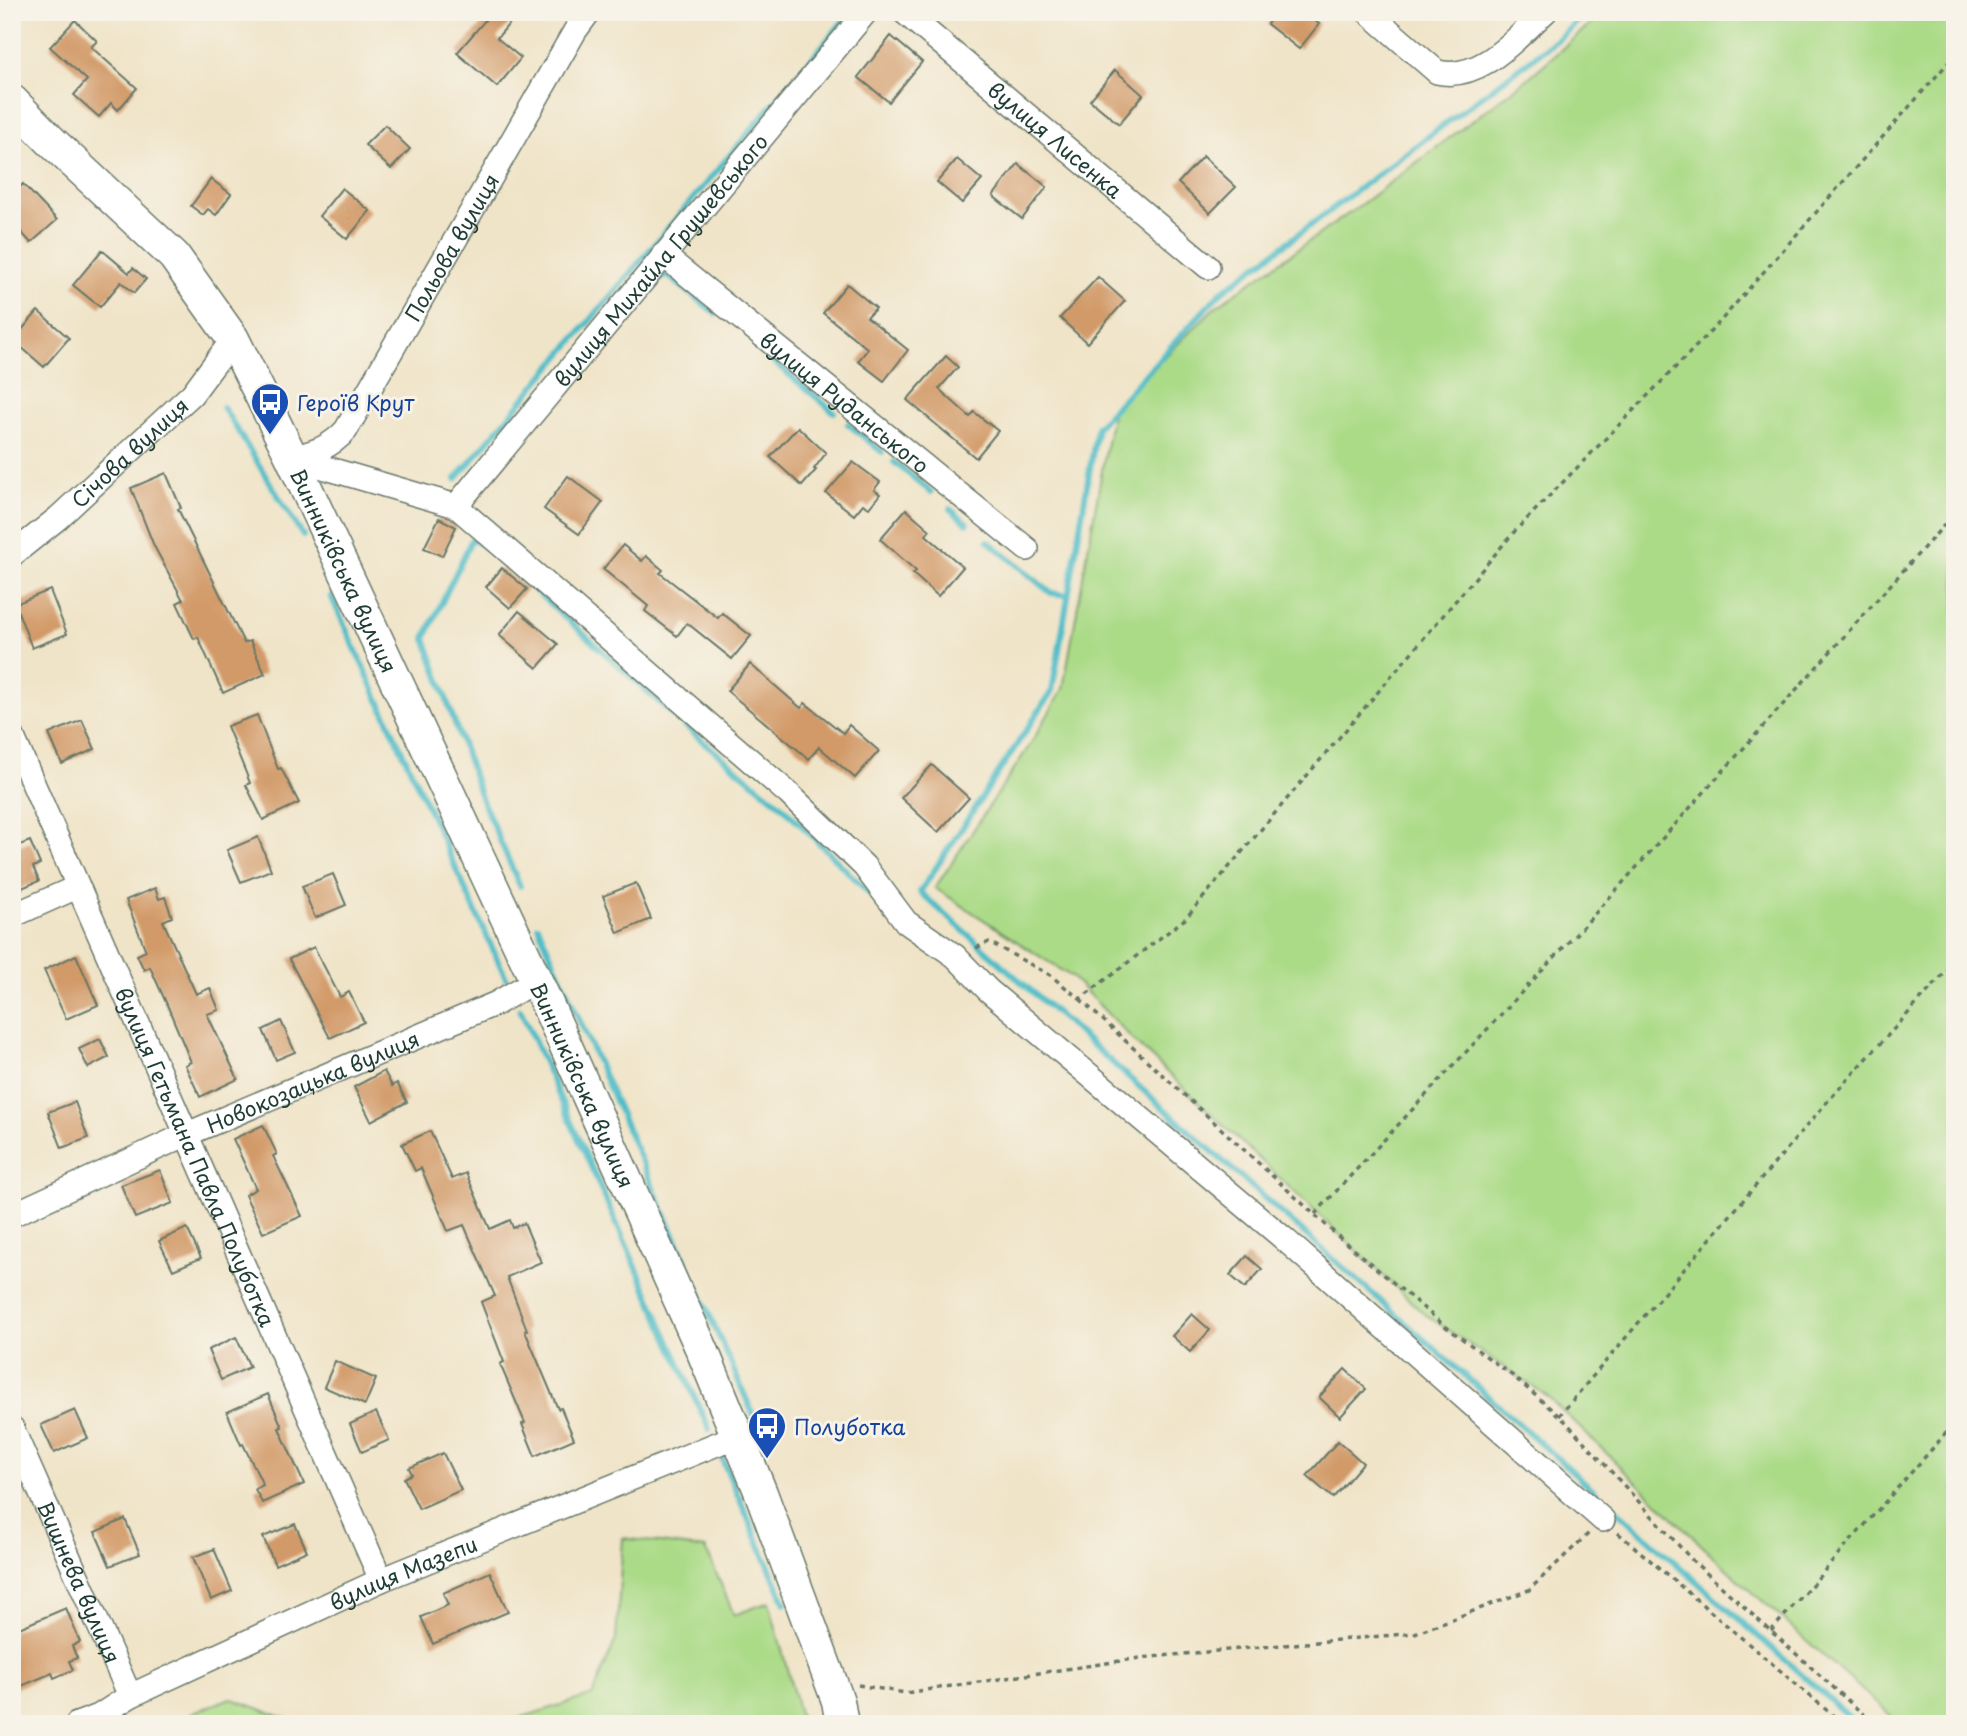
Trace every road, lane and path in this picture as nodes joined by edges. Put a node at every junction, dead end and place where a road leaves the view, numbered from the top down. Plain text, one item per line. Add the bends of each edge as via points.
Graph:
1 (589, 12) edge
2 (866, 12) edge
3 (904, 12) edge
4 (1368, 12) edge
5 (1545, 12) edge
6 (1955, 55) edge
7 (12, 102) edge
8 (663, 255) junction
9 (1208, 267) dead end
10 (233, 340) junction
11 (292, 458) junction
12 (456, 506) junction
13 (1955, 513) edge
14 (1027, 549) dead end
15 (12, 555) edge
16 (12, 735) edge
17 (77, 887) junction
18 (12, 916) edge
19 (955, 956) junction
20 (1955, 962) edge
21 (536, 980) junction
22 (1080, 999) junction
23 (185, 1135) junction
24 (1315, 1214) junction
25 (12, 1215) edge
26 (1559, 1416) junction
27 (1955, 1423) edge
28 (12, 1429) edge
29 (739, 1435) junction
30 (1603, 1520) junction
31 (381, 1580) junction
32 (1771, 1631) junction
33 (830, 1680) junction
34 (130, 1696) junction
35 (76, 1724) edge
36 (842, 1724) edge
37 (1843, 1724) edge
38 (1874, 1724) edge

1 - 11 street, Польова вулиця via 346,430 323,449
2 - 8 street, вулиця Михайла Грушевського
3 - 9 street, вулиця Лисенка
4 - 5 street via 1437,72 1451,75 1491,59
6 - 22 path via 1716,326 1514,532 1185,919
7 - 10 main road, Винниківська вулиця via 174,256
8 - 12 street, вулиця Михайла Грушевського
8 - 14 street, вулиця Руданського
10 - 11 main road, Винниківська вулиця
10 - 15 street, Січова вулиця via 192,394
11 - 12 street, Винниківська вулиця
11 - 21 main road, Винниківська вулиця
12 - 19 street, Винниківська вулиця via 789,794 864,866 906,922
13 - 24 path via 1591,918
16 - 17 street, вулиця Гетьмана Павла Полуботка
17 - 18 street
17 - 23 street, вулиця Гетьмана Павла Полуботка
19 - 22 path via 989,942 1050,975
19 - 30 street, Винниківська вулиця via 988,990 1282,1237
20 - 26 path via 1826,1102
21 - 23 street, Новокозацька вулиця via 497,1003
21 - 29 main road, Винниківська вулиця
22 - 24 path
23 - 25 street, Новокозацька вулиця
23 - 31 street, вулиця Гетьмана Павла Полуботка
24 - 26 path
26 - 32 path via 1693,1561
27 - 32 path
28 - 34 street, Вишнева вулиця
29 - 31 street, вулиця Мазепи
29 - 33 main road, Винниківська вулиця
30 - 33 path via 1529,1590 1415,1633 1140,1658 905,1693
30 - 37 path
31 - 34 street, вулиця Мазепи
32 - 38 path
33 - 36 main road, Винниківська вулиця
34 - 35 street, вулиця Мазепи

